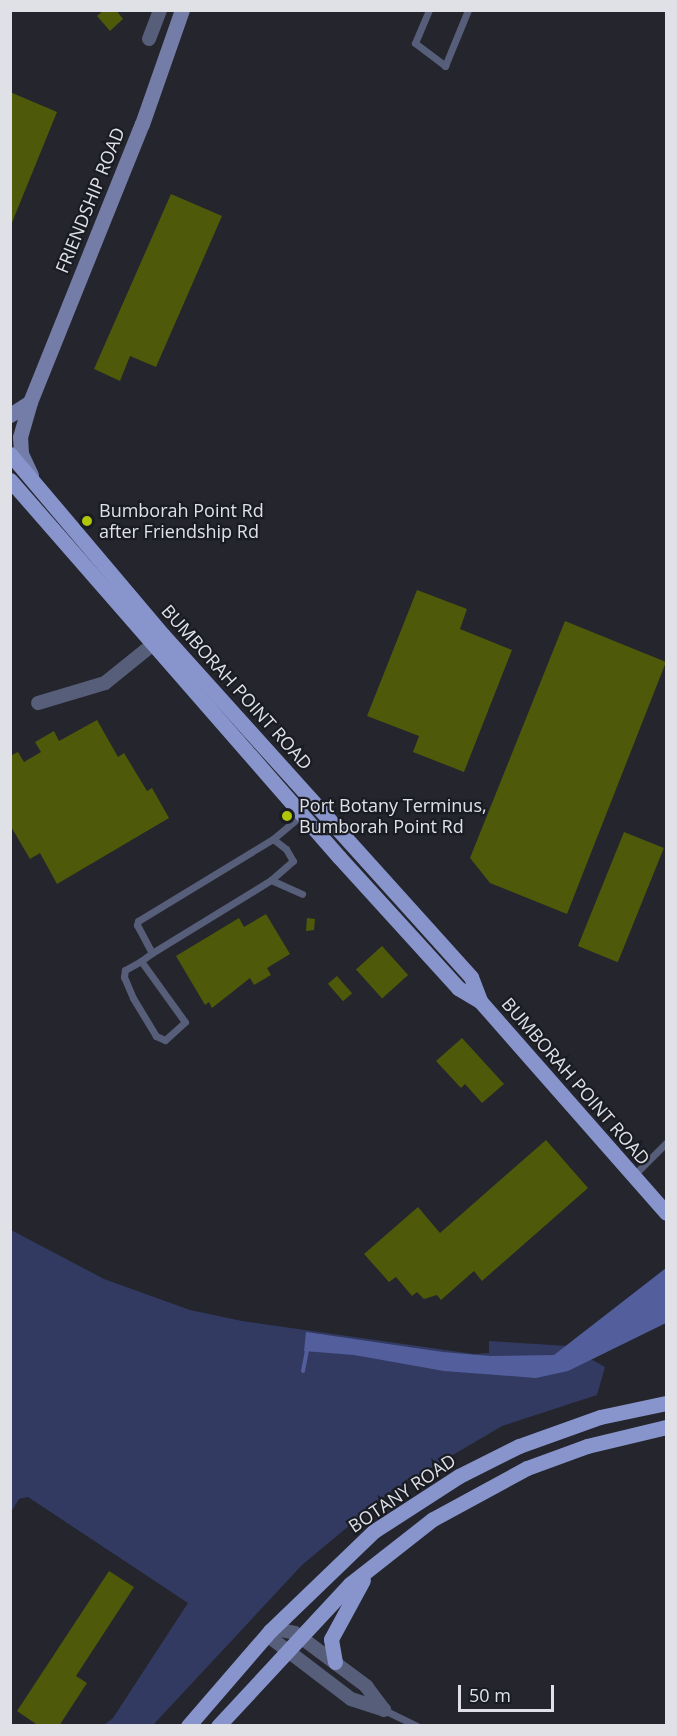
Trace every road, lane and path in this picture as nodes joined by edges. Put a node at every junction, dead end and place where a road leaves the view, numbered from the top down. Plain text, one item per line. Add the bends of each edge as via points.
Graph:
1 (160, 10) edge
2 (182, 10) edge
3 (429, 10) edge
4 (468, 10) edge
5 (149, 39) dead end
6 (30, 402) junction
7 (10, 415) edge
8 (10, 454) edge
9 (10, 480) edge
10 (35, 483) junction
11 (157, 640) junction
12 (38, 704) dead end
13 (302, 815) junction
14 (273, 839) junction
15 (353, 844) junction
16 (339, 857) junction
17 (271, 880) junction
18 (302, 894) dead end
19 (152, 953) junction
20 (141, 961) junction
21 (480, 1001) junction
22 (666, 1143) edge
23 (633, 1176) junction
24 (666, 1213) edge
25 (666, 1403) edge
26 (666, 1427) edge
27 (377, 1561) junction
28 (268, 1633) junction
29 (299, 1636) junction
30 (285, 1652) junction
31 (335, 1662) junction
32 (384, 1710) junction
33 (188, 1725) edge
34 (218, 1725) edge
35 (417, 1725) edge

1 - 5 street
2 - 6 street, FRIENDSHIP ROAD via 142,124
3 - 4 lane via 415,43 445,66
6 - 7 street
6 - 10 street, FRIENDSHIP ROAD via 20,437 21,453
8 - 10 main road, BUMBORAH POINT ROAD
9 - 11 main road, BUMBORAH POINT ROAD
10 - 11 main road, BUMBORAH POINT ROAD
11 - 12 street via 105,683
11 - 13 main road, BUMBORAH POINT ROAD
11 - 15 main road, BUMBORAH POINT ROAD
13 - 14 lane
13 - 16 main road, BUMBORAH POINT ROAD
14 - 17 lane via 293,861
14 - 19 lane via 138,921
15 - 16 street
15 - 21 main road, BUMBORAH POINT ROAD via 471,977
16 - 21 main road, BUMBORAH POINT ROAD via 458,988
17 - 18 lane
17 - 19 lane
19 - 20 lane
20 - 20 lane via 185,1022 165,1040 156,1036 124,977 126,970
21 - 23 main road, BUMBORAH POINT ROAD
22 - 23 lane
23 - 24 main road, BUMBORAH POINT ROAD
25 - 28 main road, BOTANY ROAD via 557,1432 459,1476 374,1531
26 - 27 main road via 587,1446 504,1479 433,1519
27 - 29 main road
27 - 31 main road via 334,1629 331,1639
28 - 29 street via 276,1629
28 - 30 street
28 - 33 main road, BOTANY ROAD
29 - 30 main road
29 - 31 street
30 - 32 street via 351,1699
30 - 34 main road
31 - 32 street via 366,1686
32 - 35 lane

